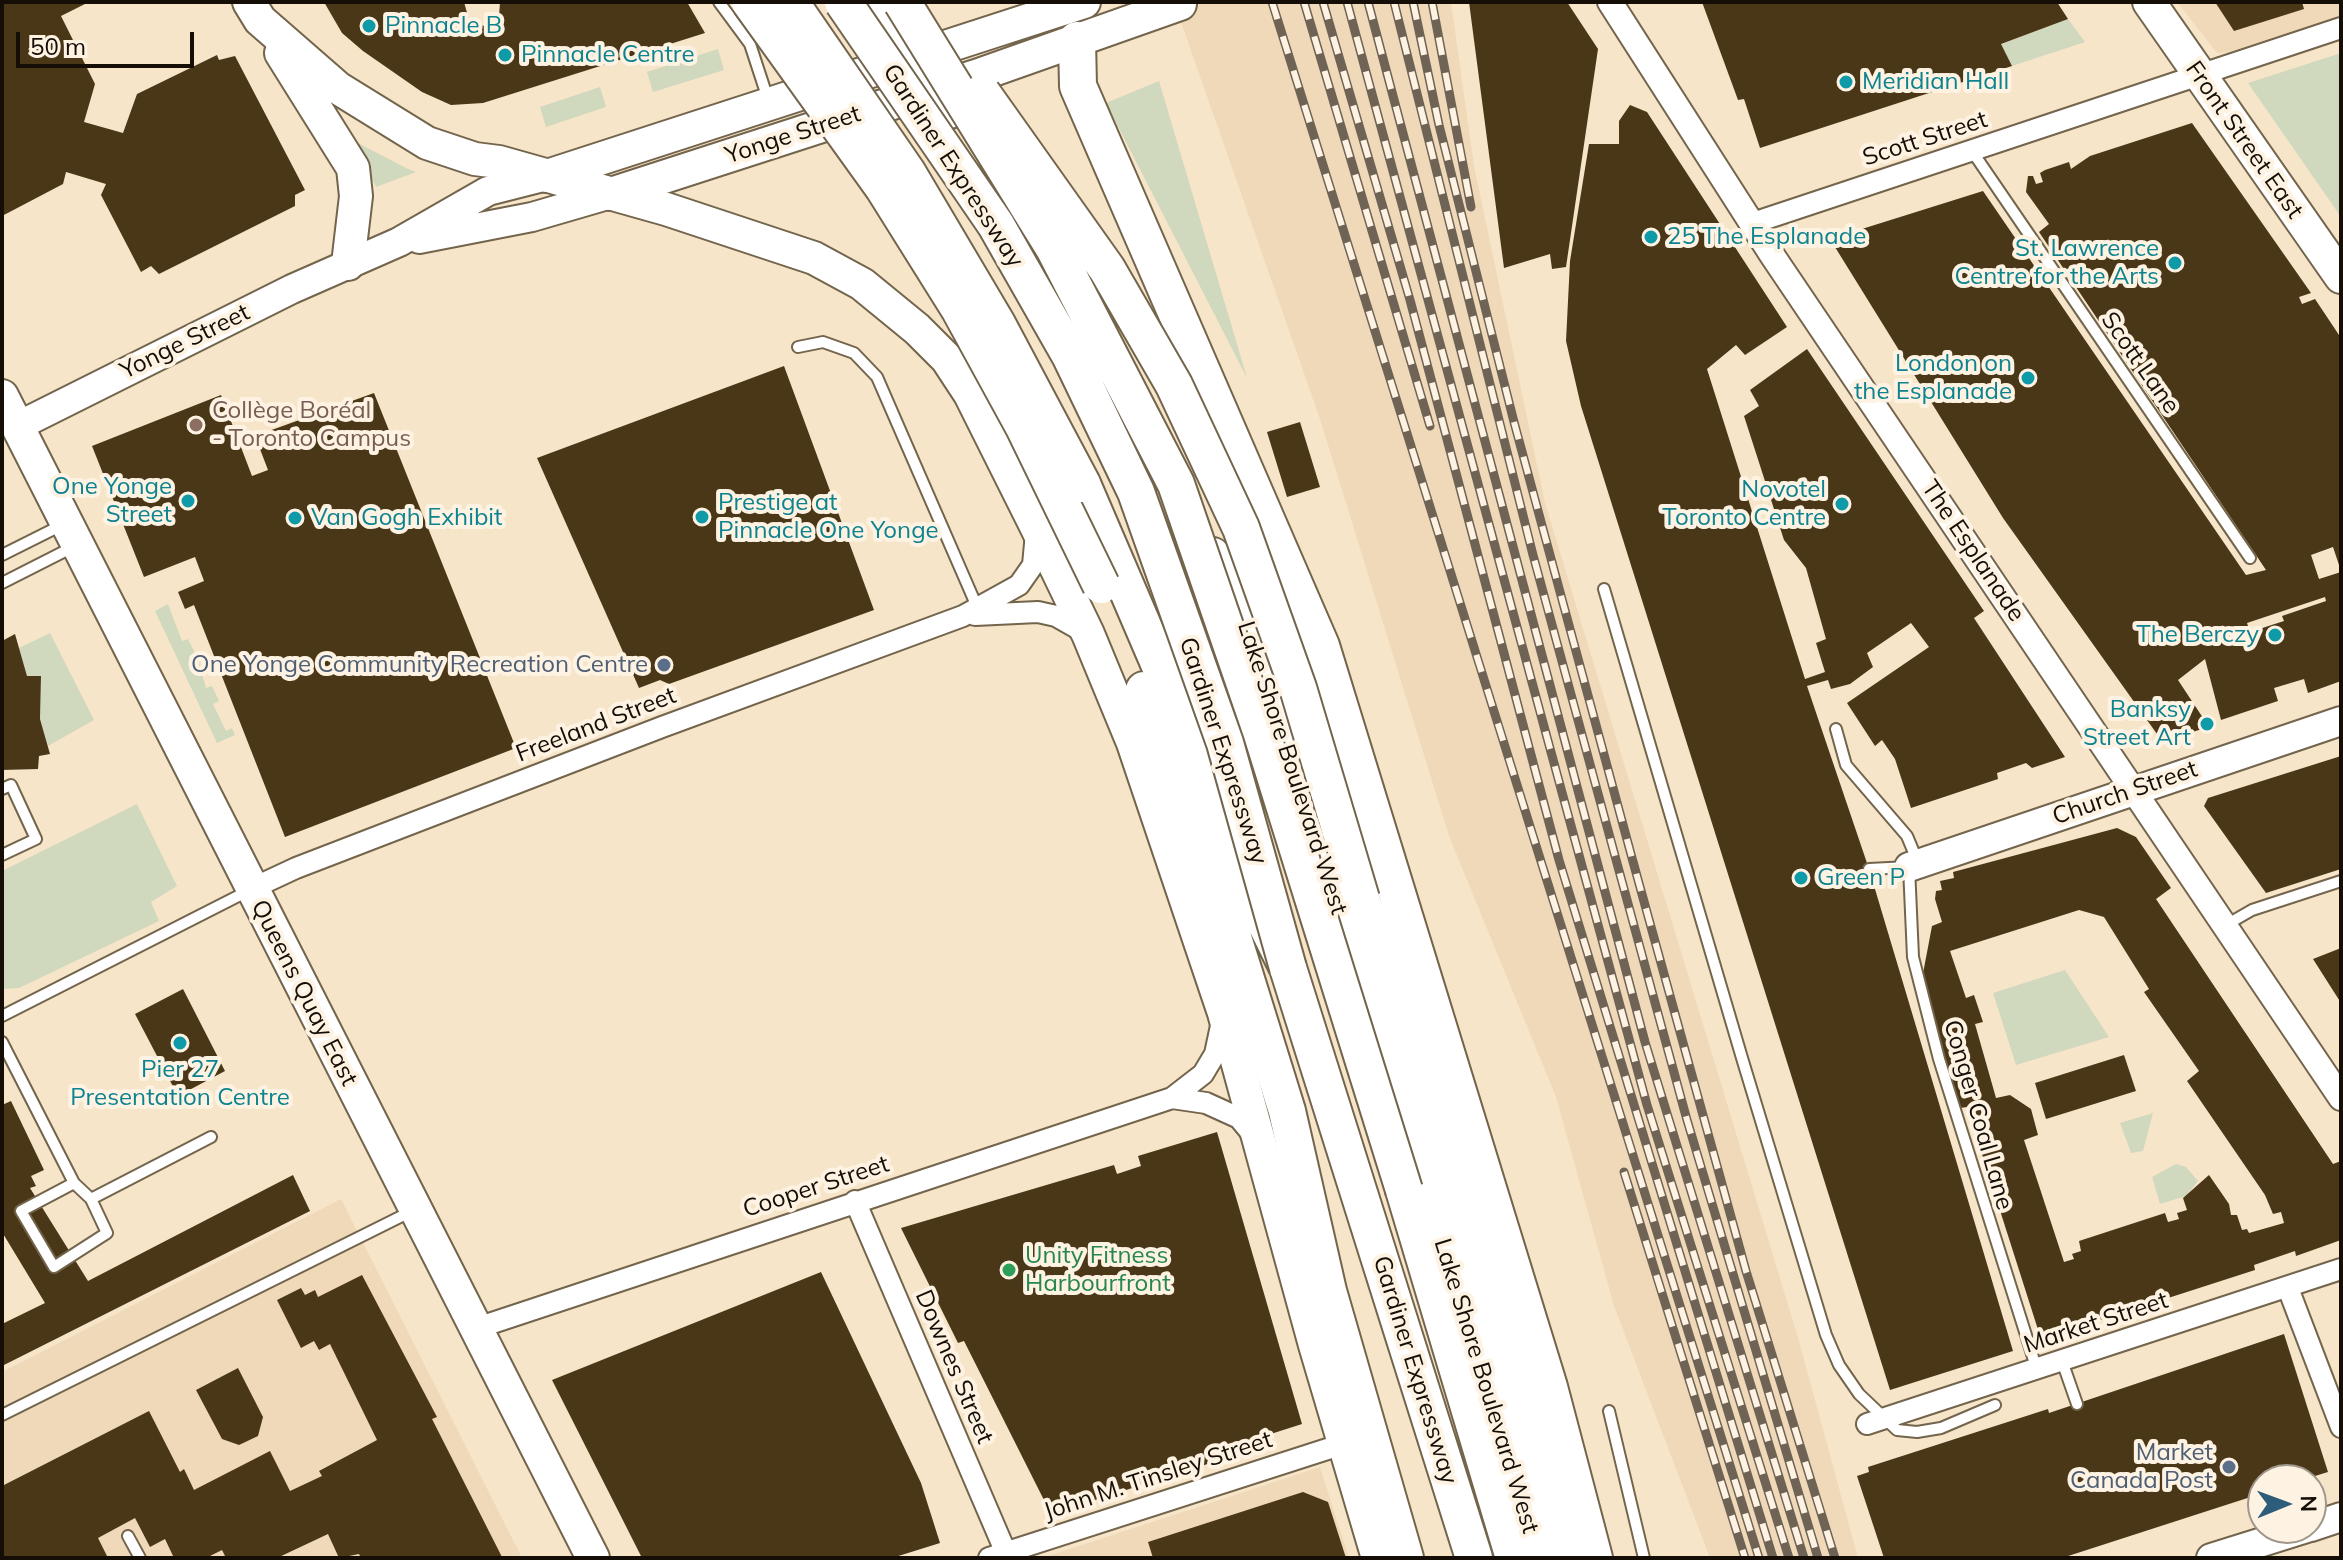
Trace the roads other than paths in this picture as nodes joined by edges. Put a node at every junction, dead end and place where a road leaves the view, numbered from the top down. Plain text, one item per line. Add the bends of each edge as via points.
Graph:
1 (719, 2) edge
2 (750, 2) edge
3 (790, 2) edge
4 (843, 2) edge
5 (876, 2) edge
6 (902, 2) edge
7 (914, 2) edge
8 (1084, 2) edge
9 (1610, 2) edge
10 (2149, 2) edge
11 (1180, 4) dead end
12 (255, 11) edge
13 (2341, 28) edge
14 (1077, 40) junction
15 (913, 55) junction
16 (2199, 76) junction
17 (934, 88) junction
18 (769, 104) junction
19 (1972, 151) junction
20 (547, 176) junction
21 (611, 194) junction
22 (1753, 223) junction
23 (399, 242) junction
24 (348, 264) junction
25 (2341, 277) edge
26 (798, 347) dead end
27 (2, 396) edge
28 (18, 426) junction
29 (1036, 526) junction
30 (73, 534) junction
31 (2, 555) edge
32 (2250, 558) dead end
33 (2, 583) edge
34 (1604, 589) dead end
35 (971, 612) junction
36 (1247, 622) junction
37 (1088, 634) junction
38 (2341, 721) edge
39 (1836, 729) dead end
40 (2, 789) edge
41 (2133, 789) junction
42 (2, 855) edge
43 (1914, 865) junction
44 (1869, 869) dead end
45 (2341, 881) edge
46 (251, 889) junction
47 (2224, 926) junction
48 (1415, 949) junction
49 (1288, 968) junction
50 (1224, 1013) junction
51 (2, 1016) edge
52 (2, 1042) edge
53 (1172, 1098) junction
54 (2341, 1098) edge
55 (211, 1137) dead end
56 (1261, 1144) junction
57 (74, 1183) junction
58 (91, 1199) junction
59 (855, 1201) junction
60 (416, 1209) junction
61 (2341, 1269) edge
62 (2288, 1288) junction
63 (477, 1328) junction
64 (2062, 1361) junction
65 (2037, 1370) junction
66 (2077, 1404) dead end
67 (1995, 1405) dead end
68 (1609, 1411) dead end
69 (2, 1415) edge
70 (1876, 1421) junction
71 (2341, 1427) edge
72 (1343, 1444) junction
73 (1395, 1517) junction
74 (128, 1536) dead end
75 (2255, 1544) edge
76 (998, 1555) edge
77 (140, 1558) edge
78 (593, 1558) edge
79 (1378, 1558) edge
80 (1405, 1558) edge
81 (1411, 1558) edge
82 (1474, 1558) edge
83 (1514, 1558) edge
84 (1540, 1558) edge
85 (1566, 1558) edge
86 (1594, 1558) edge
87 (1644, 1558) edge
88 (2211, 1558) edge

1 - 18 lane via 750,44
2 - 73 highway, bridge via 883,187 960,310 1094,570 1157,722 1227,918 1287,1111 1328,1291
3 - 49 highway, bridge via 907,172 997,324 1082,484 1191,738 1232,855
4 - 49 highway, Gardiner Expressway, bridge via 996,225 1070,355 1136,492 1225,743
5 - 15 main road, Lake Shore Boulevard West
6 - 83 highway, Gardiner Expressway, bridge via 1054,248 1176,484 1261,731
7 - 85 highway, bridge via 1031,156 1107,269 1174,385 1241,528 1298,688 1537,1448
8 - 15 main road, Yonge Street
9 - 22 street, The Esplanade
10 - 16 main road, Front Street East
11 - 14 main road, Yonge Street
12 - 20 main road via 338,88 405,131 450,152
12 - 24 main road via 353,168 356,196
13 - 16 street, Scott Street
14 - 17 main road, Yonge Street
14 - 48 highway via 1078,86 1321,646
15 - 17 main road, Lake Shore Boulevard West
15 - 18 main road, Yonge Street
16 - 19 street, Scott Street
16 - 25 main road, Front Street East
17 - 21 main road, Yonge Street
17 - 36 main road, Lake Shore Boulevard West via 1175,480
18 - 20 main road, Yonge Street
19 - 22 street, Scott Street
19 - 32 lane, Scott Lane
20 - 21 main road
20 - 23 main road, Yonge Street via 488,191
21 - 23 main road, Yonge Street via 532,217
21 - 29 main road via 773,242 862,284 947,359
22 - 41 street, The Esplanade
23 - 24 main road, Yonge Street
24 - 28 main road, Yonge Street
26 - 35 lane via 823,342 854,353 877,377
27 - 28 main road, Queens Quay East
28 - 30 main road, Queens Quay East
29 - 35 street, Freeland Street via 1028,575 1009,594
29 - 37 main road
30 - 31 lane
30 - 33 lane
30 - 46 main road, Queens Quay East
34 - 70 lane via 1826,1335
35 - 37 street, Freeland Street via 1048,614
35 - 46 street, Freeland Street
36 - 48 highway via 1349,807
36 - 84 main road, Lake Shore Boulevard West
37 - 50 main road via 1133,743
38 - 41 main road, Church Street
39 - 43 lane via 1846,765 1907,836
40 - 42 lane via 11,785 36,839
41 - 43 main road, Church Street
41 - 47 street, The Esplanade
43 - 44 lane
43 - 65 lane, Conger Coal Lane via 1913,957 1939,1059
45 - 47 lane via 2252,910
46 - 51 lane
46 - 60 main road, Queens Quay East
47 - 54 street, The Esplanade
48 - 86 highway via 1549,1387
49 - 82 highway, Gardiner Expressway
50 - 53 street, Cooper Street via 1215,1054 1203,1074
50 - 56 main road
52 - 57 lane
53 - 56 street, Cooper Street via 1206,1103 1239,1118
53 - 59 street, Cooper Street
55 - 58 lane
56 - 72 main road
57 - 58 lane
57 - 58 lane via 21,1211 54,1267 107,1233
59 - 63 street, Cooper Street
59 - 76 street, Downes Street
60 - 63 main road, Queens Quay East
60 - 69 lane
61 - 62 street, Market Street
62 - 64 street, Market Street
62 - 71 street
63 - 78 main road, Queens Quay East
64 - 65 street, Market Street
64 - 66 lane
65 - 70 street, Market Street
67 - 70 lane via 1917,1432
68 - 87 lane
72 - 76 street, John M. Tinsley Street
72 - 79 main road
73 - 80 highway
73 - 81 highway
74 - 77 lane
75 - 88 main road

